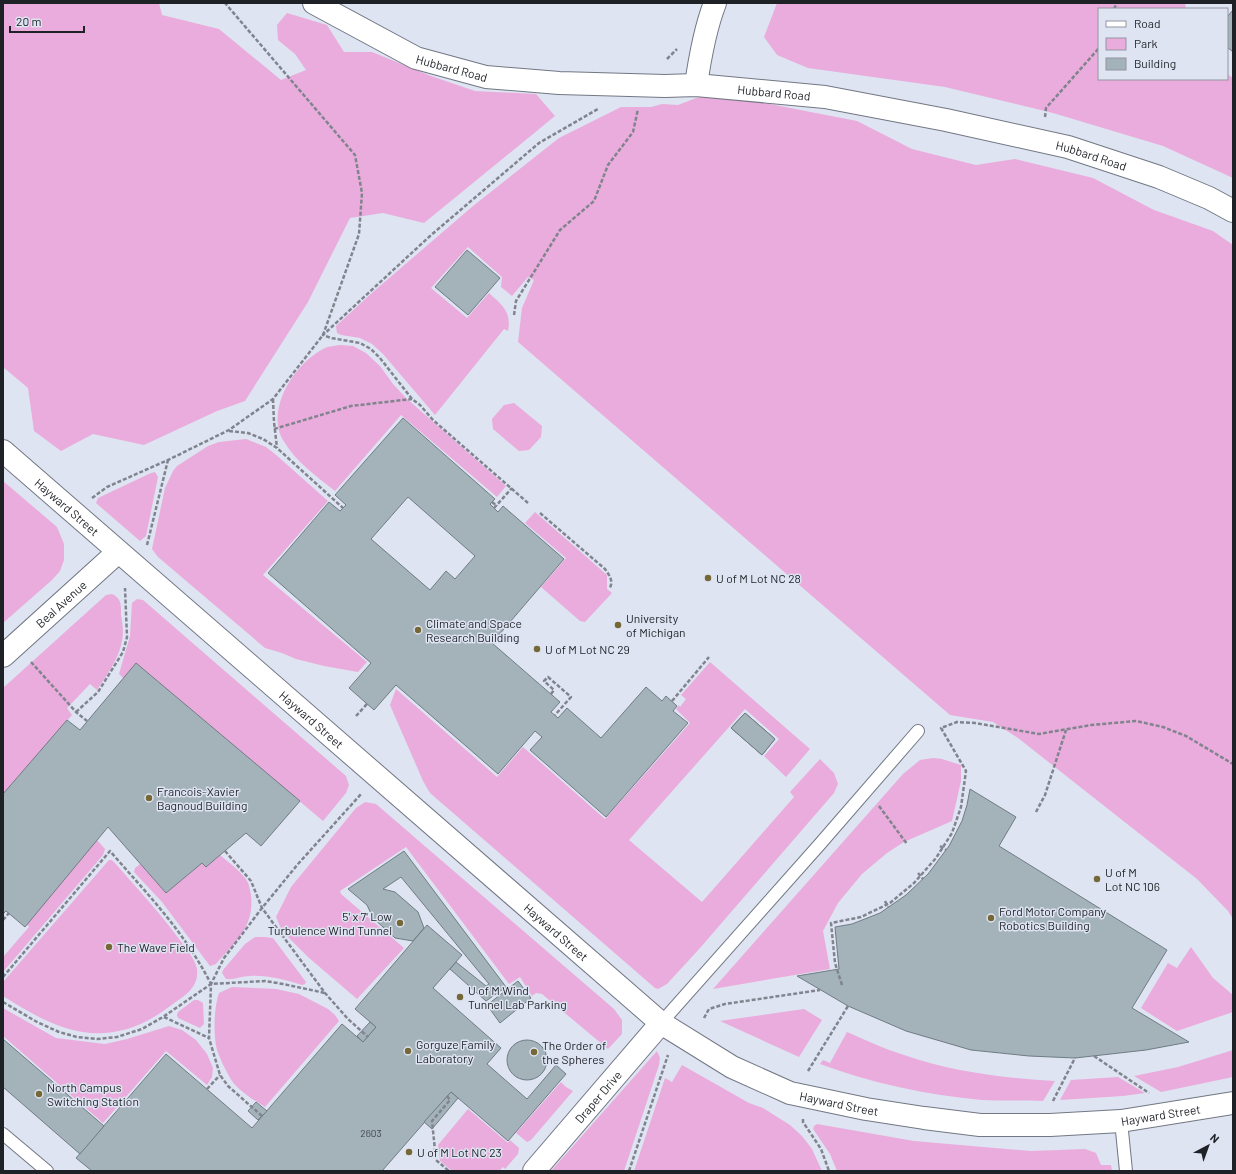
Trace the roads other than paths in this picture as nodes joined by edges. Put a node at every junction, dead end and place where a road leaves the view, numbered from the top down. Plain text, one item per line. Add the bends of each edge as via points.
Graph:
1 (314, 3) edge
2 (715, 3) edge
3 (696, 85) junction
4 (1233, 211) edge
5 (3, 451) edge
6 (118, 552) junction
7 (3, 656) edge
8 (918, 731) dead end
9 (661, 1023) junction
10 (1233, 1103) edge
11 (1121, 1121) junction
12 (3, 1134) edge
13 (47, 1171) edge
14 (534, 1171) edge
15 (1126, 1171) edge

1 - 3 street, Hubbard Road via 416,58 486,77 566,83
2 - 3 street via 702,48
3 - 4 street, Hubbard Road via 825,97 1068,147 1159,177
5 - 6 street, Hayward Street
6 - 7 street, Beal Avenue
6 - 9 street, Hayward Street
8 - 9 lane
9 - 11 street, Hayward Street via 732,1067 790,1092 866,1109 980,1125 1040,1126
9 - 14 street, Draper Drive
10 - 11 street, Hayward Street
11 - 15 lane
12 - 13 lane

